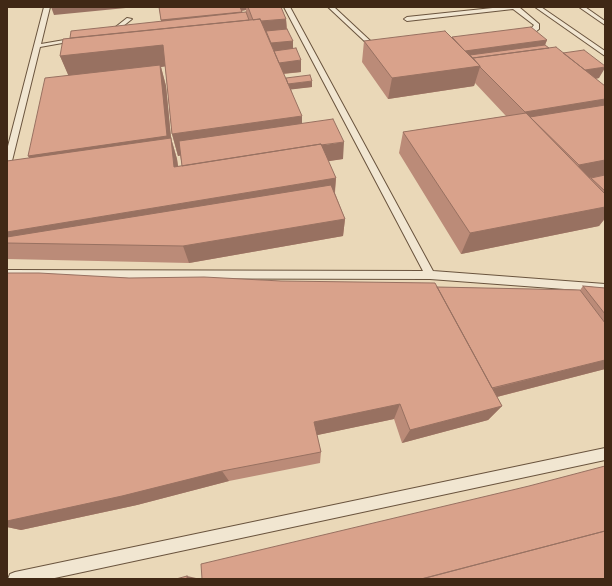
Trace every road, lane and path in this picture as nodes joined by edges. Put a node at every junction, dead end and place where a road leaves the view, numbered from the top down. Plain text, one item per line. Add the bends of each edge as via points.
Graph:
1 (47, 7) edge
2 (287, 7) edge
3 (331, 7) edge
4 (515, 7) edge
5 (538, 7) edge
6 (582, 7) edge
7 (129, 19) dead end
8 (407, 19) dead end
9 (605, 23) edge
10 (519, 34) edge
11 (107, 35) edge
12 (84, 39) edge
13 (37, 46) junction
14 (376, 50) edge
15 (605, 54) edge
16 (7, 165) edge
17 (7, 274) edge
18 (430, 275) junction
19 (605, 288) edge
20 (605, 454) edge
21 (16, 579) edge

1 - 13 lane
2 - 18 lane
3 - 14 lane
4 - 8 lane
4 - 10 lane via 537,25 532,32
5 - 15 lane
6 - 9 lane
7 - 11 lane
12 - 13 lane
13 - 16 lane
17 - 18 lane
18 - 19 lane
20 - 21 lane

